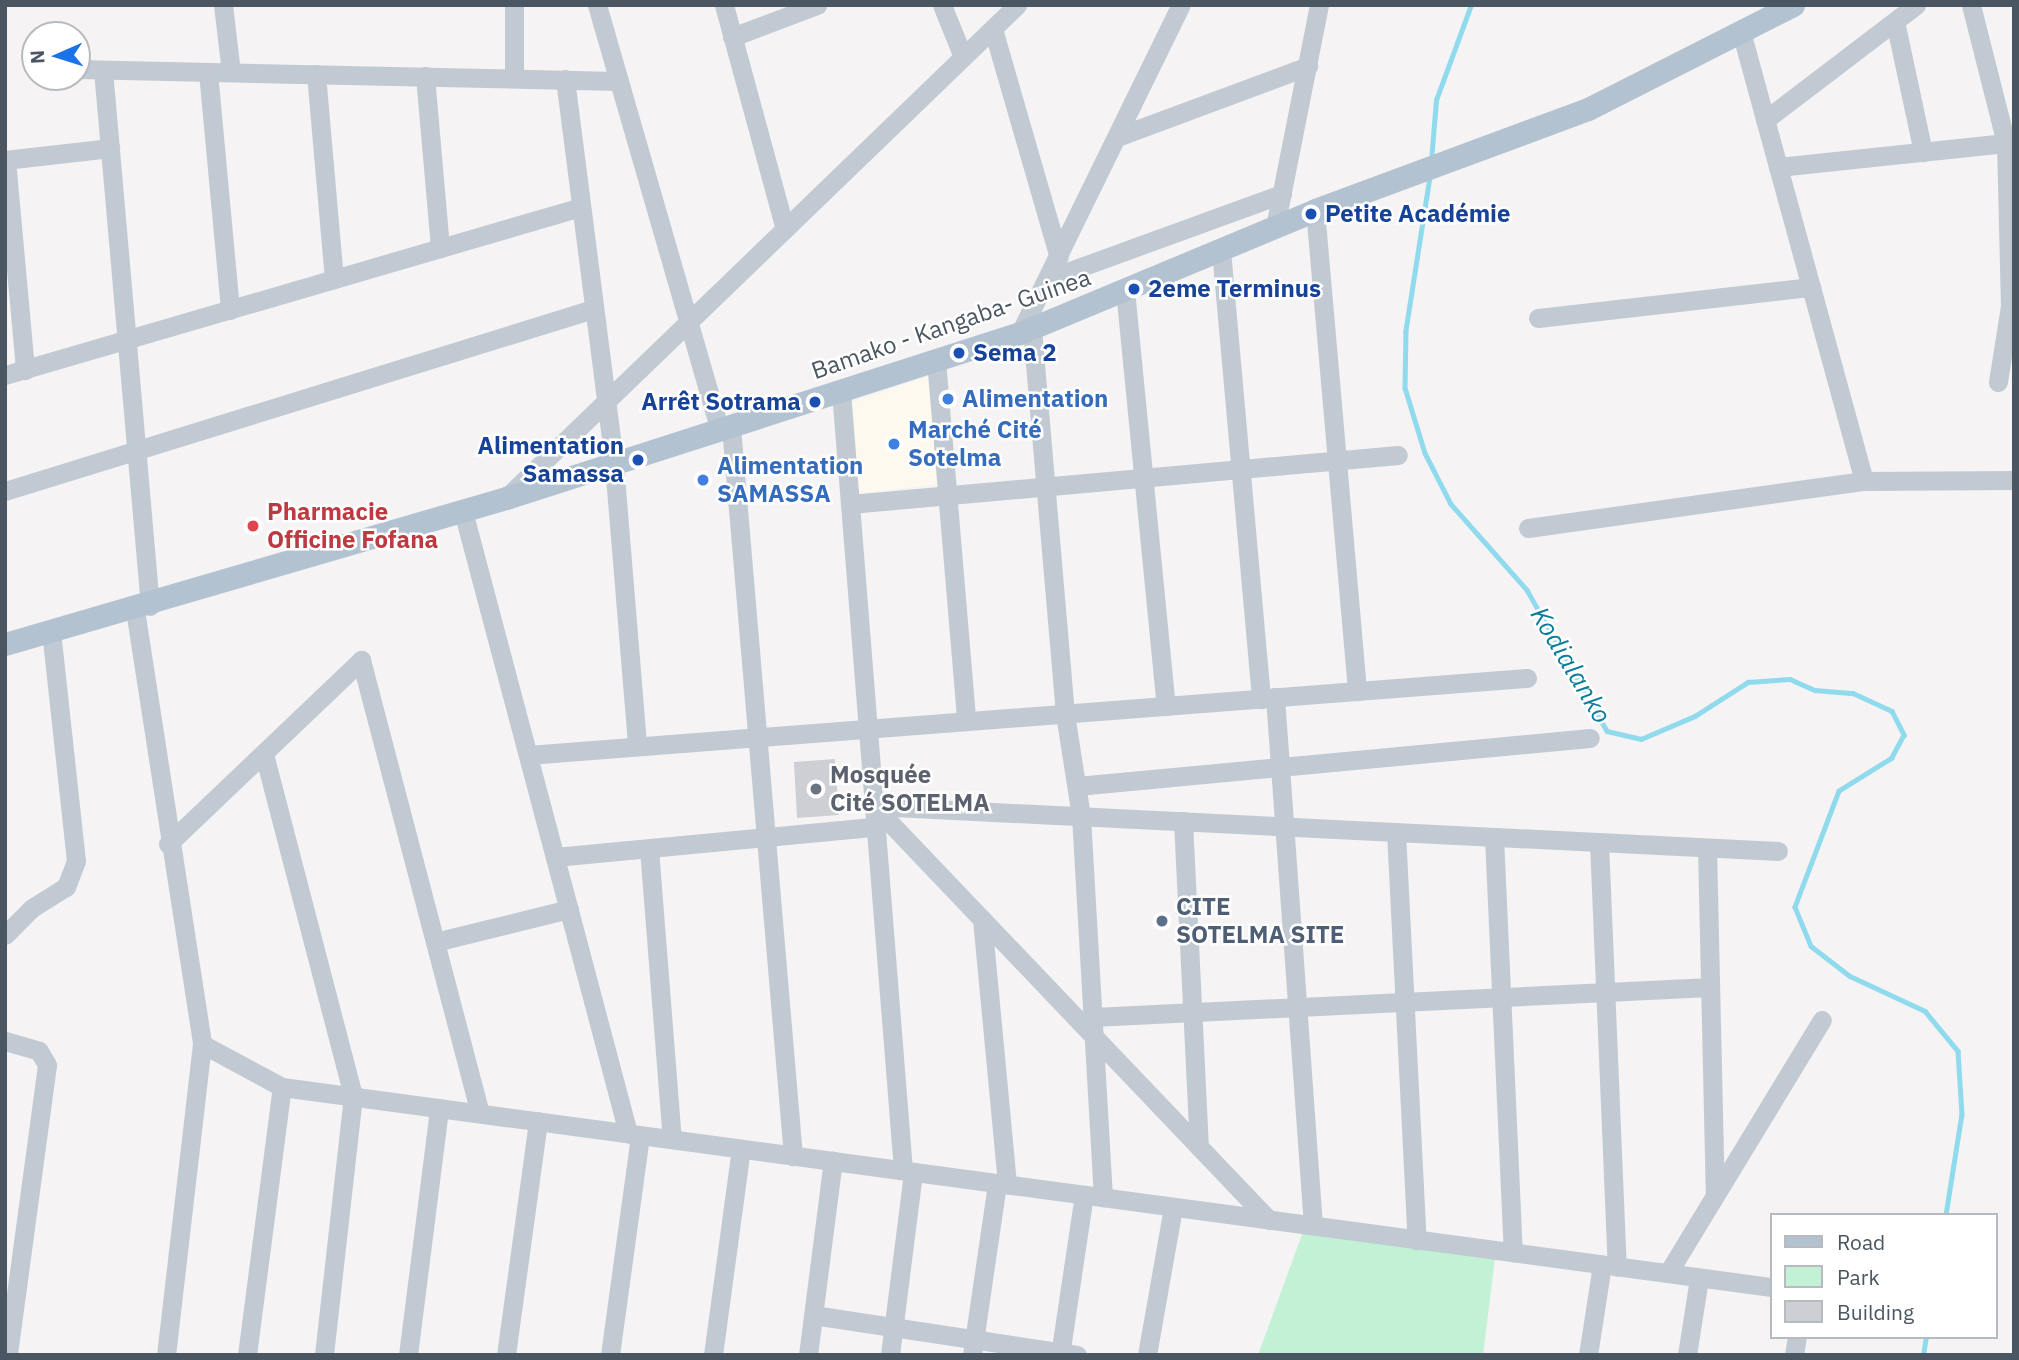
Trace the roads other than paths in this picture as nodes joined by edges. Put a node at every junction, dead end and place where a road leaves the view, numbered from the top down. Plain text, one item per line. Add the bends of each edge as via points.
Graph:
1 (223, 5) edge
2 (514, 5) edge
3 (597, 5) edge
4 (724, 5) edge
5 (817, 5) edge
6 (942, 5) edge
7 (1017, 5) edge
8 (1319, 5) edge
9 (1793, 5) edge
10 (1916, 5) edge
11 (1970, 5) edge
12 (1182, 6) edge
13 (1896, 26) junction
14 (993, 29) junction
15 (1742, 35) junction
16 (732, 37) junction
17 (963, 57) junction
18 (1308, 66) junction
19 (91, 70) edge
20 (103, 70) junction
21 (208, 72) junction
22 (231, 72) junction
23 (316, 74) junction
24 (425, 76) junction
25 (514, 78) junction
26 (565, 79) junction
27 (619, 81) junction
28 (1765, 120) junction
29 (1117, 137) junction
30 (2006, 143) junction
31 (110, 148) junction
32 (1923, 152) junction
33 (6, 160) edge
34 (1778, 167) junction
35 (1282, 194) junction
36 (581, 207) junction
37 (1315, 210) junction
38 (1275, 227) junction
39 (785, 229) junction
40 (440, 248) junction
41 (1222, 250) junction
42 (1059, 257) junction
43 (334, 279) junction
44 (1048, 279) junction
45 (1811, 287) junction
46 (1125, 290) junction
47 (593, 309) junction
48 (230, 310) junction
49 (1538, 318) dead end
50 (689, 322) junction
51 (1026, 331) junction
52 (127, 340) junction
53 (936, 360) junction
54 (25, 370) junction
55 (5, 375) edge
56 (1998, 382) dead end
57 (841, 391) junction
58 (605, 403) junction
59 (725, 428) junction
60 (135, 451) junction
61 (1398, 455) dead end
62 (1339, 461) junction
63 (614, 464) junction
64 (1241, 470) junction
65 (1144, 478) junction
66 (1864, 481) junction
67 (2014, 481) edge
68 (1045, 487) junction
69 (5, 491) edge
70 (948, 495) junction
71 (506, 498) junction
72 (850, 504) junction
73 (463, 511) junction
74 (1528, 528) dead end
75 (142, 608) junction
76 (51, 632) junction
77 (5, 643) edge
78 (1527, 678) dead end
79 (1357, 691) junction
80 (1268, 698) junction
81 (1166, 706) junction
82 (1065, 714) junction
83 (966, 721) junction
84 (867, 729) junction
85 (757, 737) junction
86 (1590, 738) dead end
87 (637, 746) junction
88 (264, 754) junction
89 (528, 755) junction
90 (1281, 767) junction
91 (1077, 786) junction
92 (874, 806) junction
93 (1081, 816) junction
94 (1183, 821) junction
95 (1285, 826) junction
96 (876, 827) junction
97 (1396, 832) junction
98 (1494, 837) junction
99 (766, 838) junction
100 (1599, 842) junction
101 (168, 844) junction
102 (1707, 848) junction
103 (649, 849) junction
104 (1778, 851) dead end
105 (555, 858) junction
106 (569, 909) junction
107 (982, 919) junction
108 (5, 935) edge
109 (435, 942) junction
110 (1710, 987) junction
111 (1606, 992) junction
112 (1502, 997) junction
113 (1405, 1002) junction
114 (1299, 1007) junction
115 (1193, 1012) junction
116 (1093, 1017) junction
117 (1822, 1020) dead end
118 (1094, 1038) junction
119 (5, 1041) edge
120 (202, 1044) junction
121 (282, 1087) junction
122 (353, 1096) junction
123 (439, 1108) junction
124 (480, 1113) junction
125 (538, 1121) junction
126 (634, 1134) junction
127 (672, 1139) junction
128 (1199, 1147) junction
129 (741, 1149) junction
130 (793, 1156) junction
131 (833, 1161) junction
132 (908, 1171) junction
133 (1002, 1184) junction
134 (1715, 1194) junction
135 (1093, 1196) junction
136 (1173, 1207) junction
137 (1269, 1220) junction
138 (1313, 1226) junction
139 (1417, 1240) junction
140 (1513, 1252) junction
141 (1610, 1266) junction
142 (1668, 1273) junction
143 (1699, 1278) junction
144 (1770, 1287) edge
145 (813, 1315) junction
146 (893, 1327) junction
147 (973, 1347) edge
148 (1066, 1354) edge
149 (8, 1355) edge
150 (166, 1355) edge
151 (247, 1355) edge
152 (324, 1355) edge
153 (408, 1355) edge
154 (506, 1355) edge
155 (610, 1355) edge
156 (713, 1355) edge
157 (808, 1355) edge
158 (890, 1355) edge
159 (1147, 1355) edge
160 (1588, 1355) edge
161 (1687, 1355) edge

1 - 22 street
2 - 25 street
3 - 27 street
4 - 16 street
5 - 16 street
6 - 17 street
7 - 14 street
8 - 18 street
9 - 15 main road, Bamako - Kangaba- Guinea
10 - 13 street
11 - 30 street
12 - 29 street
13 - 28 street
13 - 32 street
14 - 17 street
14 - 42 street
15 - 28 street
15 - 37 main road, Bamako - Kangaba- Guinea via 1588,109
16 - 39 street
17 - 39 street
18 - 29 street
18 - 35 street
19 - 20 street
20 - 21 street
20 - 31 street
21 - 22 street
21 - 48 street
22 - 23 street
23 - 24 street
23 - 43 street
24 - 25 street
24 - 40 street
25 - 26 street
26 - 27 street
26 - 36 street
27 - 50 street
28 - 34 street
29 - 42 street
30 - 32 street
30 - 56 street via 2010,306
31 - 33 street
31 - 52 street
32 - 34 street
33 - 54 street
34 - 45 street
35 - 38 street
35 - 44 street
36 - 40 street
36 - 47 street
37 - 38 main road, Bamako - Kangaba- Guinea
37 - 62 street
38 - 41 main road, Bamako - Kangaba- Guinea
39 - 50 street
40 - 43 street
41 - 46 main road, Bamako - Kangaba- Guinea
41 - 64 street
42 - 44 street
43 - 48 street
44 - 51 street
45 - 49 street
45 - 66 street
46 - 51 main road, Bamako - Kangaba- Guinea
46 - 65 street
47 - 58 street
47 - 60 street
48 - 52 street
50 - 58 street
50 - 59 street
51 - 53 main road, Bamako - Kangaba- Guinea
51 - 68 street
52 - 54 street
52 - 60 street
53 - 57 main road, Bamako - Kangaba- Guinea
53 - 70 street
54 - 55 street
57 - 59 main road, Bamako - Kangaba- Guinea
57 - 72 street
58 - 63 street
58 - 71 street
59 - 63 main road, Bamako - Kangaba- Guinea
59 - 85 street
60 - 69 street
60 - 75 street
61 - 62 street
62 - 64 street
62 - 79 street
63 - 71 main road, Bamako - Kangaba- Guinea
63 - 87 street
64 - 65 street
64 - 80 street
65 - 68 street
65 - 81 street
66 - 67 street
66 - 74 street
68 - 70 street
68 - 82 street
70 - 72 street
70 - 83 street
71 - 73 main road, Bamako - Kangaba- Guinea
72 - 84 street
73 - 75 main road, Bamako - Kangaba- Guinea
73 - 89 street
75 - 76 main road, Bamako - Kangaba- Guinea
75 - 101 street
76 - 77 main road, Bamako - Kangaba- Guinea
76 - 108 street via 76,861 66,887 32,908
78 - 79 street
79 - 80 street
80 - 81 street
80 - 90 street
81 - 82 street
82 - 83 street
82 - 91 street
83 - 84 street
84 - 85 street
84 - 92 street
85 - 87 street
85 - 99 street
86 - 90 street
87 - 89 street
88 - 101 street
88 - 109 street via 361,660
88 - 122 street
89 - 105 street
90 - 91 street
90 - 95 street
91 - 93 street
92 - 93 street
92 - 96 street
92 - 107 street
93 - 94 street
93 - 116 street
94 - 95 street
94 - 115 street
95 - 97 street
95 - 114 street
96 - 99 street
96 - 132 street
97 - 98 street
97 - 113 street
98 - 100 street
98 - 112 street
99 - 103 street
99 - 130 street
100 - 102 street
100 - 111 street
101 - 120 street
102 - 104 street
102 - 110 street
103 - 105 street
103 - 127 street
105 - 106 street
106 - 109 street
106 - 126 street
107 - 118 street
107 - 133 street
109 - 124 street
110 - 111 street
110 - 134 street
111 - 112 street
111 - 141 street
112 - 113 street
112 - 140 street
113 - 114 street
113 - 139 street
114 - 115 street
114 - 138 street
115 - 116 street
115 - 128 street
116 - 118 street
117 - 134 street
118 - 128 street
118 - 135 street
119 - 149 street via 39,1051 47,1065
120 - 121 street
120 - 150 street
121 - 122 street
121 - 151 street
122 - 123 street
122 - 152 street
123 - 124 street
123 - 153 street
124 - 125 street
125 - 126 street
125 - 154 street
126 - 127 street
126 - 155 street
127 - 129 street
128 - 137 street
129 - 130 street
129 - 156 street
130 - 131 street
131 - 132 street
131 - 145 street
132 - 133 street
132 - 146 street
133 - 135 street
133 - 147 street
134 - 142 street
135 - 136 street
135 - 148 street
136 - 137 street
136 - 159 street
137 - 138 street
138 - 139 street
139 - 140 street
140 - 141 street
141 - 142 street
141 - 160 street
142 - 143 street
143 - 144 street
143 - 161 street
145 - 146 street
145 - 157 street
146 - 147 street
146 - 158 street
147 - 148 street

